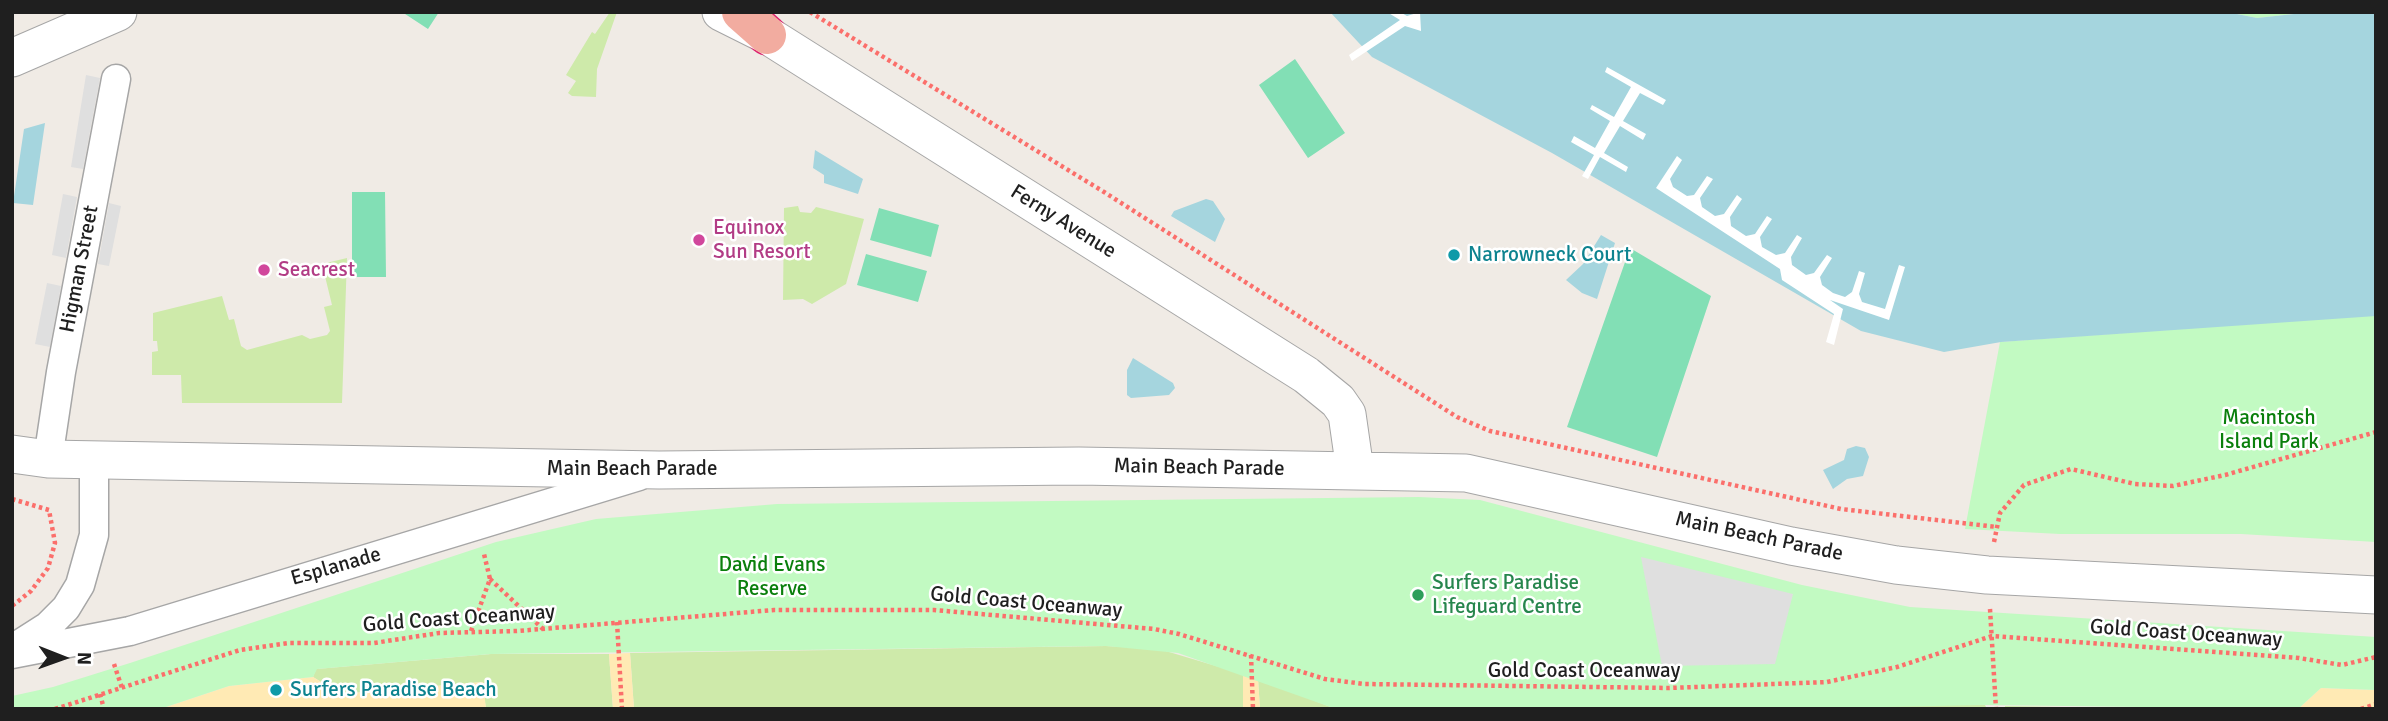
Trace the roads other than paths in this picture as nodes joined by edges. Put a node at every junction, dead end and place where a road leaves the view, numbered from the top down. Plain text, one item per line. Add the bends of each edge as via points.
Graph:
1 (118, 12) edge
2 (721, 12) edge
3 (754, 23) edge
4 (12, 58) edge
5 (116, 79) dead end
6 (12, 454) edge
7 (48, 459) junction
8 (93, 460) junction
9 (659, 470) junction
10 (1355, 470) junction
11 (2376, 595) edge
12 (12, 652) edge

1 - 4 street
2 - 3 street, Ferny Avenue
3 - 10 street, Ferny Avenue via 1306,375 1339,401 1347,414
5 - 7 street, Higman Street
6 - 7 street, Main Beach Parade
7 - 8 street, Main Beach Parade
8 - 9 street, Main Beach Parade
8 - 12 street, Esplanade via 94,535 80,584 66,608
9 - 10 street, Main Beach Parade via 1079,466
9 - 12 street, Esplanade via 130,631 74,645
10 - 11 street, Main Beach Parade via 1466,473 1896,565 1987,575

